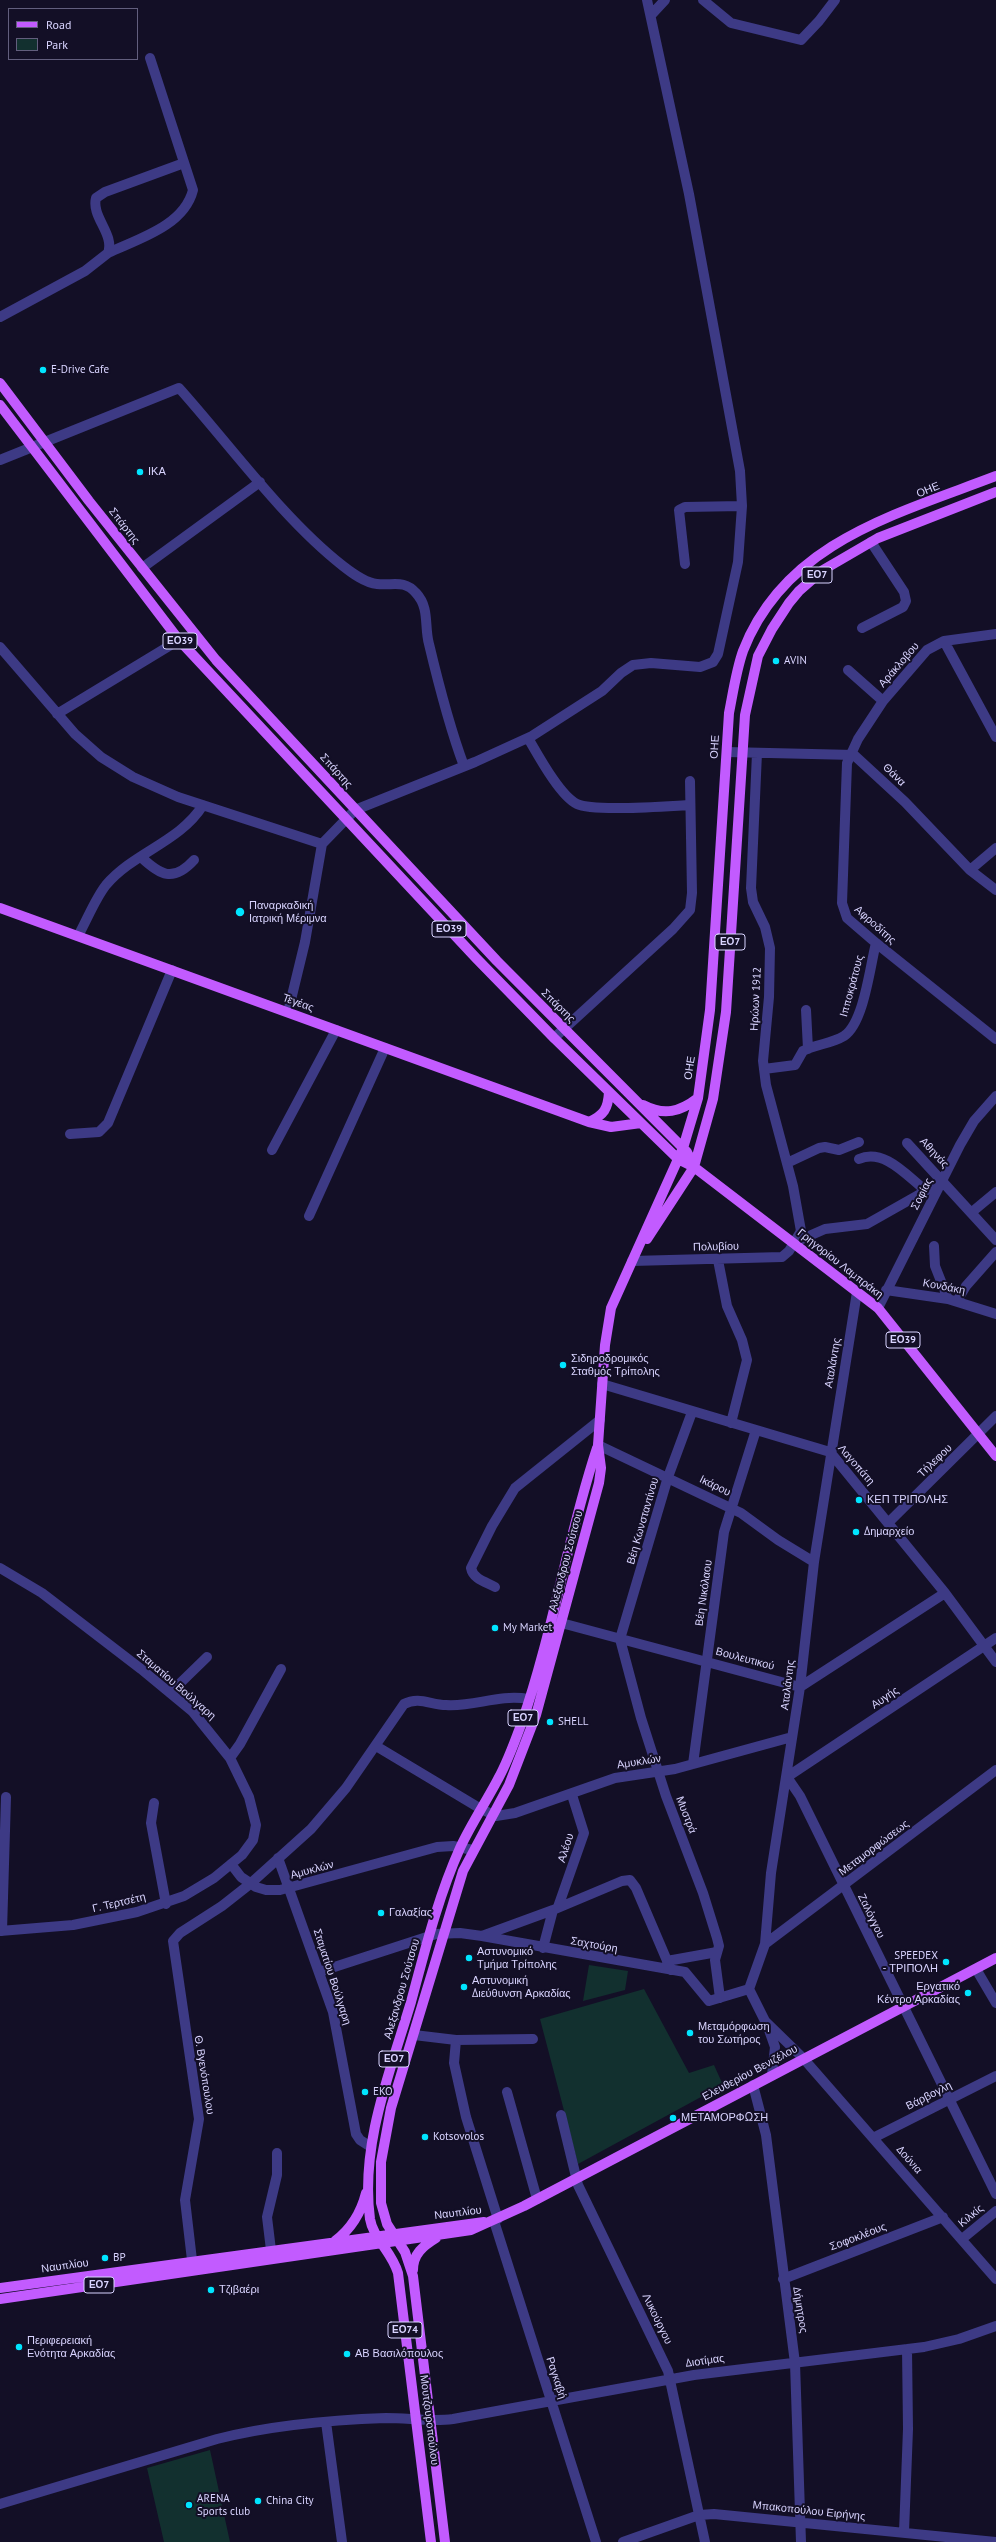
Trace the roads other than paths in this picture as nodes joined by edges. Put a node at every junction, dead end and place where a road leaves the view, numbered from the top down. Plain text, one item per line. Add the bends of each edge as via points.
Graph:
1 (647, 0) edge
2 (665, 0) edge
3 (703, 0) edge
4 (835, 0) edge
5 (652, 14) junction
6 (150, 58) dead end
7 (184, 163) junction
8 (108, 253) junction
9 (0, 318) edge
10 (0, 383) edge
11 (0, 405) edge
12 (45, 442) junction
13 (32, 448) junction
14 (0, 460) edge
15 (996, 476) edge
16 (260, 482) junction
17 (996, 492) edge
18 (742, 506) junction
19 (871, 542) junction
20 (685, 564) dead end
21 (142, 568) junction
22 (862, 628) dead end
23 (996, 634) edge
24 (179, 640) junction
25 (944, 641) junction
26 (0, 647) edge
27 (848, 670) dead end
28 (883, 701) junction
29 (57, 714) junction
30 (996, 737) edge
31 (528, 738) junction
32 (727, 752) junction
33 (743, 752) junction
34 (757, 753) junction
35 (850, 754) junction
36 (464, 766) junction
37 (690, 781) dead end
38 (202, 804) junction
39 (690, 805) junction
40 (355, 810) junction
41 (346, 818) junction
42 (322, 844) junction
43 (996, 848) edge
44 (142, 857) junction
45 (194, 860) dead end
46 (970, 870) junction
47 (996, 890) edge
48 (0, 908) edge
49 (78, 936) junction
50 (876, 944) junction
51 (172, 970) junction
52 (806, 1010) dead end
53 (288, 1012) junction
54 (563, 1029) junction
55 (336, 1030) junction
56 (554, 1038) junction
57 (996, 1039) edge
58 (385, 1048) junction
59 (808, 1049) junction
60 (764, 1069) junction
61 (609, 1092) junction
62 (996, 1096) edge
63 (698, 1098) junction
64 (636, 1102) junction
65 (588, 1122) junction
66 (641, 1123) junction
67 (70, 1134) dead end
68 (859, 1142) dead end
69 (907, 1142) dead end
70 (683, 1148) junction
71 (272, 1150) dead end
72 (678, 1159) junction
73 (859, 1159) dead end
74 (787, 1163) junction
75 (694, 1167) junction
76 (943, 1181) junction
77 (925, 1190) junction
78 (996, 1192) edge
79 (972, 1212) junction
80 (309, 1216) dead end
81 (996, 1240) edge
82 (793, 1243) junction
83 (934, 1246) dead end
84 (996, 1252) edge
85 (718, 1260) junction
86 (632, 1261) junction
87 (886, 1290) junction
88 (857, 1292) junction
89 (953, 1300) junction
90 (878, 1308) junction
91 (996, 1314) edge
92 (602, 1384) junction
93 (692, 1412) junction
94 (996, 1416) edge
95 (600, 1420) junction
96 (730, 1423) junction
97 (756, 1430) junction
98 (978, 1435) junction
99 (598, 1445) junction
100 (830, 1452) junction
101 (996, 1456) edge
102 (668, 1477) junction
103 (731, 1508) junction
104 (889, 1522) junction
105 (814, 1562) junction
106 (0, 1568) edge
107 (495, 1587) dead end
108 (945, 1593) junction
109 (551, 1620) junction
110 (562, 1624) junction
111 (620, 1638) junction
112 (996, 1638) edge
113 (984, 1646) junction
114 (207, 1657) dead end
115 (706, 1661) junction
116 (996, 1662) edge
117 (281, 1669) dead end
118 (800, 1687) junction
119 (170, 1693) junction
120 (529, 1699) junction
121 (792, 1737) junction
122 (376, 1746) junction
123 (230, 1758) junction
124 (693, 1764) junction
125 (996, 1770) edge
126 (658, 1771) junction
127 (787, 1777) junction
128 (572, 1795) junction
129 (6, 1797) dead end
130 (154, 1803) dead end
131 (480, 1809) junction
132 (492, 1815) junction
133 (460, 1846) junction
134 (473, 1850) junction
135 (278, 1858) junction
136 (231, 1864) junction
137 (250, 1884) junction
138 (843, 1886) junction
139 (289, 1889) junction
140 (166, 1904) junction
141 (556, 1908) junction
142 (1, 1931) edge
143 (443, 1933) junction
144 (430, 1936) junction
145 (482, 1936) junction
146 (765, 1944) junction
147 (543, 1948) junction
148 (716, 1952) junction
149 (996, 1958) edge
150 (669, 1965) junction
151 (976, 1969) junction
152 (319, 1972) junction
153 (749, 1989) junction
154 (720, 1998) junction
155 (996, 2003) edge
156 (902, 2007) junction
157 (765, 2021) junction
158 (414, 2035) junction
159 (533, 2039) dead end
160 (456, 2040) junction
161 (803, 2058) junction
162 (772, 2075) junction
163 (996, 2076) edge
164 (753, 2085) junction
165 (507, 2092) dead end
166 (948, 2099) junction
167 (561, 2116) dead end
168 (873, 2138) junction
169 (371, 2147) junction
170 (277, 2153) dead end
171 (575, 2177) junction
172 (369, 2184) junction
173 (996, 2194) edge
174 (537, 2199) junction
175 (996, 2211) edge
176 (943, 2217) junction
177 (496, 2220) junction
178 (393, 2234) junction
179 (376, 2236) junction
180 (439, 2236) junction
181 (962, 2239) junction
182 (334, 2241) junction
183 (399, 2242) junction
184 (384, 2244) junction
185 (271, 2250) junction
186 (192, 2260) junction
187 (414, 2276) junction
188 (783, 2279) junction
189 (996, 2279) edge
190 (0, 2288) edge
191 (0, 2299) edge
192 (996, 2326) edge
193 (907, 2349) junction
194 (795, 2363) junction
195 (670, 2379) junction
196 (551, 2402) junction
197 (416, 2420) junction
198 (326, 2422) junction
199 (430, 2422) junction
200 (0, 2504) edge
201 (699, 2515) junction
202 (801, 2523) junction
203 (904, 2532) junction
204 (342, 2542) edge
205 (431, 2542) edge
206 (445, 2542) edge
207 (596, 2542) edge
208 (623, 2542) edge
209 (705, 2542) edge
210 (801, 2542) edge
211 (996, 2542) edge

1 - 5 street
2 - 5 street
3 - 4 street via 730,23 801,40
5 - 18 street via 735,439
6 - 7 street
7 - 8 street via 193,190 190,201 164,227
7 - 8 street via 105,192 96,198 96,208 109,240
8 - 9 street via 85,271
10 - 12 main road, Σπάρτης / ΕΟ39
11 - 13 main road, ΕΟ39
12 - 13 street
12 - 16 street via 179,388
12 - 21 main road, Σπάρτης / ΕΟ39
13 - 14 street
13 - 24 main road, ΕΟ39
15 - 32 main road, ΟΗΕ / ΕΟ7 via 857,532 813,558 788,580 759,620 743,651 729,713
16 - 21 street
16 - 36 street via 342,565 361,578 376,584 402,583 416,593 426,612 429,646 450,728
17 - 19 main road, ΕΟ7
18 - 20 street via 685,507 679,510
18 - 31 street via 734,586 723,624 719,652 713,662 695,667 650,663 632,665 602,691
19 - 22 street via 904,592 906,601 903,607
19 - 33 main road, ΕΟ7 via 836,562 810,581 789,603 772,629 754,670 745,715
21 - 40 main road, Σπάρτης / ΕΟ39 via 216,660
23 - 25 street, Αράκλοβου
24 - 29 street
24 - 41 main road, ΕΟ39
25 - 28 street, Αράκλοβου via 924,652
25 - 30 street
26 - 29 street
27 - 28 street
28 - 35 street, Αράκλοβου
29 - 38 street via 101,757 133,777 162,791
31 - 36 street
31 - 39 street via 565,794 577,804 644,808
32 - 33 street
32 - 63 main road, ΟΗΕ / ΕΟ7 via 710,1010
33 - 34 street
33 - 75 main road, ΕΟ7 via 726,1012 713,1099
34 - 35 street
34 - 60 street, Ηρώων 1912 via 751,888 753,902 765,927 770,948
35 - 46 street, Θάνα via 857,756 870,768
35 - 50 street, Αφροδίτης via 846,771 842,904 847,918
36 - 40 street
37 - 39 street
38 - 42 street
38 - 44 street via 194,819
39 - 54 street via 691,904 687,914
40 - 41 street
40 - 54 main road, Σπάρτης / ΕΟ39
41 - 42 street
41 - 56 main road, ΕΟ39
42 - 53 street via 305,942
43 - 46 street
44 - 45 street via 157,872 170,875 183,871
44 - 49 street via 106,885
46 - 47 street, Θάνα
48 - 49 main road, Τεγέας
49 - 51 main road, Τεγέας
50 - 57 street, Αφροδίτης
50 - 59 street, Ιπποκράτους via 866,990 851,1030 834,1041
51 - 53 main road, Τεγέας
51 - 67 street via 108,1123 99,1132
52 - 59 street
53 - 55 main road, Τεγέας
54 - 56 street
54 - 64 main road, Σπάρτης / ΕΟ39
55 - 58 main road, Τεγέας
55 - 71 street
56 - 61 main road, ΕΟ39
58 - 65 main road, Τεγέας
58 - 80 street
59 - 60 street via 801,1053 795,1065
60 - 74 street, Ηρώων 1912
61 - 65 main road via 608,1106 603,1113
61 - 66 main road, ΕΟ39
62 - 76 street, Σοφίας via 974,1121
63 - 64 main road via 680,1109 666,1112
63 - 70 main road, ΟΗΕ / ΕΟ7
64 - 70 main road, Σπάρτης / ΕΟ39
65 - 66 main road, Τεγέας via 611,1127
66 - 72 main road, ΕΟ39
68 - 74 street via 839,1150 819,1148
69 - 76 street, Αθηνάς
70 - 72 main road, ΟΗΕ / ΕΟ7
70 - 75 main road, ΕΟ39 via 690,1156
72 - 75 main road, ΕΟ39
72 - 86 main road, Αλεξανδρου Σούτσου / ΕΟ7
73 - 77 street via 878,1156
74 - 82 street, Ηρώων 1912 via 801,1231
75 - 82 main road, Γρηγορίου Λαμπράκη / ΕΟ39
75 - 86 main road, Αλεξανδρου Σούτσου / ΕΟ7
76 - 77 street
76 - 79 street, Αθηνάς
76 - 87 street, Σοφίας
77 - 82 street via 867,1224 825,1230
78 - 79 street
79 - 81 street, Αθηνάς
82 - 85 street, Πολυβίου via 782,1258
82 - 88 main road, Γρηγορίου Λαμπράκη / ΕΟ39
83 - 89 street via 935,1266
84 - 89 street
85 - 86 street, Πολυβίου
85 - 96 street via 727,1306 742,1340 747,1360
86 - 92 main road, Αλεξανδρου Σούτσου / ΕΟ7 via 611,1308
87 - 89 street, Κονδάκη
87 - 90 street, Σοφίας
88 - 90 main road, Γρηγορίου Λαμπράκη / ΕΟ39
88 - 100 street, Αταλάντης
89 - 91 street, Κονδάκη
90 - 98 main road, Γρηγορίου Λαμπράκη / ΕΟ39
92 - 93 street, Λαγοπάτη
92 - 95 main road, Αλεξανδρου Σούτσου / ΕΟ7
93 - 96 street, Λαγοπάτη
93 - 102 street, Βέη Κωνσταντίνου
94 - 98 street, Τήλεφου
95 - 99 main road, Αλεξανδρου Σούτσου / ΕΟ7
95 - 107 street via 538,1472 519,1484 508,1498 471,1568 478,1578
96 - 97 street, Λαγοπάτη
97 - 100 street, Λαγοπάτη
97 - 103 street, Βέη Νικόλαου
98 - 101 main road, Γρηγορίου Λαμπράκη / ΕΟ39
98 - 104 street, Τήλεφου
99 - 102 street, Ικάρου
99 - 109 main road, Αλεξανδρου Σούτσου / ΕΟ7
99 - 110 main road, Αλεξανδρου Σούτσου / ΕΟ7 via 599,1483
100 - 104 street, Λαγοπάτη
100 - 105 street, Αταλάντης
102 - 103 street, Ικάρου
102 - 111 street, Βέη Κωνσταντίνου
103 - 105 street, Ικάρου
103 - 115 street, Βέη Νικόλαου via 724,1532
104 - 108 street, Λαγοπάτη
105 - 118 street, Αταλάντης
106 - 119 street, Σταματίου Βούλγαρη via 42,1593
108 - 113 street, Λαγοπάτη
108 - 118 street
109 - 110 street, Βουλευτικού
109 - 120 main road, Αλεξανδρου Σούτσου / ΕΟ7
110 - 111 street, Βουλευτικού
110 - 132 main road, Αλεξανδρου Σούτσου / ΕΟ7 via 523,1754
111 - 115 street, Βουλευτικού
111 - 126 street, Μυστρά
112 - 113 street, Αυγής
113 - 116 street, Λαγοπάτη
113 - 127 street, Αυγής
114 - 119 street
115 - 118 street, Βουλευτικού
115 - 124 street, Βέη Νικόλαου
117 - 123 street
118 - 121 street, Αταλάντης
119 - 123 street, Σταματίου Βούλγαρη via 212,1732
120 - 122 street via 512,1696 448,1706 412,1700 404,1704
120 - 131 main road, Αλεξανδρου Σούτσου / ΕΟ7 via 512,1750
121 - 124 street, Αμυκλών
121 - 127 street, Αταλάντης
122 - 131 street
122 - 135 street via 329,1810
123 - 136 street, Σταματίου Βούλγαρη via 249,1797 256,1824 250,1845
124 - 126 street, Αμυκλών
125 - 138 street, Μεταμορφώσεως
126 - 128 street, Αμυκλών via 615,1778
126 - 148 street, Μυστρά via 711,1917 718,1943
127 - 138 street, Ζαλόγγου via 800,1796
127 - 146 street, Αταλάντης via 771,1873
128 - 132 street, Αμυκλών via 515,1814
128 - 141 street, Αλέου via 584,1833
129 - 142 street
130 - 140 street via 151,1822
131 - 132 street
131 - 133 main road, Αλεξανδρου Σούτσου / ΕΟ7
132 - 134 main road, Αλεξανδρου Σούτσου / ΕΟ7
133 - 134 street, Αμυκλών
133 - 139 street, Αμυκλών via 445,1846 414,1853
133 - 144 main road, Αλεξανδρου Σούτσου / ΕΟ7
134 - 143 main road, Αλεξανδρου Σούτσου / ΕΟ7 via 463,1871
135 - 137 street
135 - 139 street, Σταματίου Βούλγαρη
136 - 137 street
136 - 140 street, Γ. Τερτσέτη via 202,1886
137 - 139 street, Αμυκλών via 266,1890
137 - 186 street, Θ. Βγενόπουλου via 180,1933 173,1941 199,2119 185,2200
138 - 146 street, Μεταμορφώσεως
138 - 156 street, Ζαλόγγου
139 - 152 street, Σταματίου Βούλγαρη
140 - 142 street, Γ. Τερτσέτη via 73,1925
141 - 145 street
141 - 147 street, Αλέου
141 - 150 street via 630,1880 636,1888
143 - 144 street, Αλεξανδρου Σούτσου
143 - 145 street, Σαχτούρη
143 - 158 main road, Αλεξανδρου Σούτσου / ΕΟ7
144 - 152 street
144 - 169 main road, Αλεξανδρου Σούτσου / ΕΟ7 via 380,2104
145 - 147 street, Σαχτούρη
146 - 153 street, Αταλάντης
147 - 150 street, Σαχτούρη
148 - 150 street
148 - 154 street, Μυστρά
149 - 151 main road, Ελευθερίου Βενιζέλου
150 - 154 street via 685,1972 709,2001
151 - 155 street
151 - 156 main road, Ελευθερίου Βενιζέλου
152 - 169 street, Σταματίου Βούλγαρη via 336,2023 356,2134
153 - 154 street
153 - 157 street
156 - 161 main road, Ελευθερίου Βενιζέλου
156 - 166 street, Ζαλόγγου
157 - 161 street
157 - 162 street via 775,2047
158 - 160 street
158 - 178 main road, Αλεξανδρου Σούτσου / ΕΟ7 via 391,2108 381,2162 381,2203
159 - 160 street
160 - 177 street, Ραγκαβή via 454,2063
161 - 162 main road, Ελευθερίου Βενιζέλου
161 - 168 street, Δούνια
162 - 164 main road, Ελευθερίου Βενιζέλου
163 - 166 street, Βάρβογλη
164 - 171 main road, Ελευθερίου Βενιζέλου
164 - 188 street, Δήμητρος via 766,2135
165 - 174 street
166 - 168 street, Βάρβογλη
166 - 173 street, Ζαλόγγου
167 - 171 street, Λυκούργου
168 - 176 street, Δούνια
169 - 172 main road, Αλεξανδρου Σούτσου / ΕΟ7
170 - 185 street via 277,2175 267,2217
171 - 174 main road, Ελευθερίου Βενιζέλου
171 - 195 street, Λυκούργου via 660,2351
172 - 179 main road, Αλεξανδρου Σούτσου / ΕΟ7 via 370,2222
172 - 182 main road, ΕΟ7 via 355,2220 348,2230
174 - 177 main road, Ελευθερίου Βενιζέλου
175 - 181 street, Κιλκίς
176 - 181 street, Δούνια
176 - 188 street, Σοφοκλέους
177 - 178 main road, Ναυπλίου
177 - 180 main road, Ναυπλίου via 471,2230
177 - 196 street, Ραγκαβή
178 - 179 main road, Ναυπλίου / ΕΟ7
178 - 183 main road, Αλεξανδρου Σούτσου / ΕΟ7
179 - 182 main road, Ναυπλίου / ΕΟ7
179 - 184 main road, Μουτζουροπούλου / ΕΟ7
180 - 183 main road, Ναυπλίου
180 - 187 main road via 427,2243 415,2257
181 - 189 street, Δούνια
182 - 185 main road, Ναυπλίου / ΕΟ7
183 - 184 main road, Ναυπλίου / ΕΟ7
183 - 187 main road, Μουτζουροπούλου / ΕΟ74
184 - 191 main road, Ναυπλίου / ΕΟ7
184 - 197 main road, Μουτζουροπούλου / ΕΟ74 via 393,2258 398,2273
185 - 186 main road, Ναυπλίου / ΕΟ7
186 - 190 main road, Ναυπλίου / ΕΟ7
187 - 199 main road, Μουτζουροπούλου / ΕΟ74
188 - 194 street, Δήμητρος
192 - 193 street, Διοτίμας via 959,2338
193 - 194 street, Διοτίμας
193 - 203 street via 908,2429
194 - 195 street, Διοτίμας
194 - 202 street, Δήμητρος
195 - 196 street, Διοτίμας
195 - 201 street, Λυκούργου
196 - 199 street, Διοτίμας
196 - 207 street, Ραγκαβή
197 - 198 street, Διοτίμας via 396,2418
197 - 199 street, Διοτίμας
197 - 205 main road, Μουτζουροπούλου / ΕΟ74
198 - 200 street, Διοτίμας via 235,2434
198 - 204 street
199 - 206 main road, Μουτζουροπούλου / ΕΟ74
201 - 202 street, Μπακοπούλου Ειρήνης via 714,2514
201 - 208 street, Μπακοπούλου Ειρήνης
201 - 209 street, Λυκούργου
202 - 203 street, Μπακοπούλου Ειρήνης
202 - 210 street, Δήμητρος
203 - 211 street, Μπακοπούλου Ειρήνης

